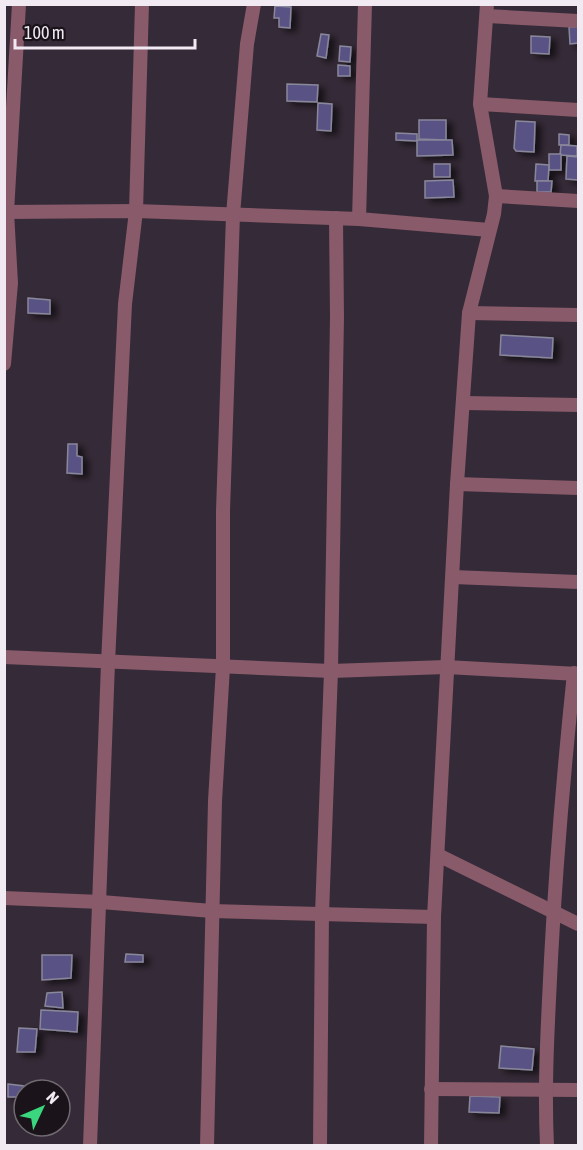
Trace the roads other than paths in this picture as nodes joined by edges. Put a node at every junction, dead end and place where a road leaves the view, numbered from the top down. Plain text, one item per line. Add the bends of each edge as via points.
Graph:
1 (19, 4) edge
2 (142, 4) edge
3 (254, 4) edge
4 (365, 4) edge
5 (487, 10) edge
6 (579, 21) edge
7 (480, 104) junction
8 (579, 110) edge
9 (496, 196) junction
10 (579, 201) edge
11 (136, 211) junction
12 (6, 212) edge
13 (233, 215) junction
14 (336, 218) junction
15 (359, 219) junction
16 (489, 230) junction
17 (469, 313) junction
18 (579, 315) edge
19 (4, 364) edge
20 (464, 403) junction
21 (579, 405) edge
22 (457, 484) junction
23 (579, 488) edge
24 (453, 577) junction
25 (579, 582) edge
26 (4, 657) edge
27 (108, 663) junction
28 (223, 667) junction
29 (446, 667) junction
30 (331, 671) junction
31 (576, 673) edge
32 (438, 855) junction
33 (4, 898) edge
34 (100, 902) junction
35 (212, 911) junction
36 (554, 911) junction
37 (322, 914) junction
38 (434, 917) junction
39 (579, 924) edge
40 (544, 1088) junction
41 (431, 1089) junction
42 (579, 1090) edge
43 (90, 1146) edge
44 (207, 1146) edge
45 (320, 1146) edge
46 (431, 1146) edge
47 (547, 1146) edge

1 - 12 street
2 - 11 street
3 - 13 street
4 - 15 street
5 - 6 street
5 - 7 street
7 - 8 street
7 - 9 street
9 - 10 street
9 - 16 street
11 - 12 street
11 - 13 street
11 - 27 street via 125,304
12 - 19 street via 11,283
13 - 14 street
13 - 28 street via 223,511
14 - 15 street
14 - 30 street
15 - 16 street
16 - 17 street
17 - 18 street
17 - 20 street
20 - 21 street
20 - 22 street
22 - 23 street
22 - 24 street
24 - 25 street
24 - 29 street
26 - 27 street
27 - 28 street
27 - 34 street
28 - 30 street
28 - 35 street
29 - 30 street
29 - 31 street
29 - 32 street
30 - 37 street
31 - 36 street via 559,809
32 - 36 street
32 - 38 street
33 - 34 street
34 - 35 street
34 - 43 street
35 - 37 street
35 - 44 street
36 - 39 street
36 - 40 street
37 - 38 street
37 - 45 street
38 - 41 street
40 - 41 street
40 - 42 street
40 - 47 street
41 - 46 street

